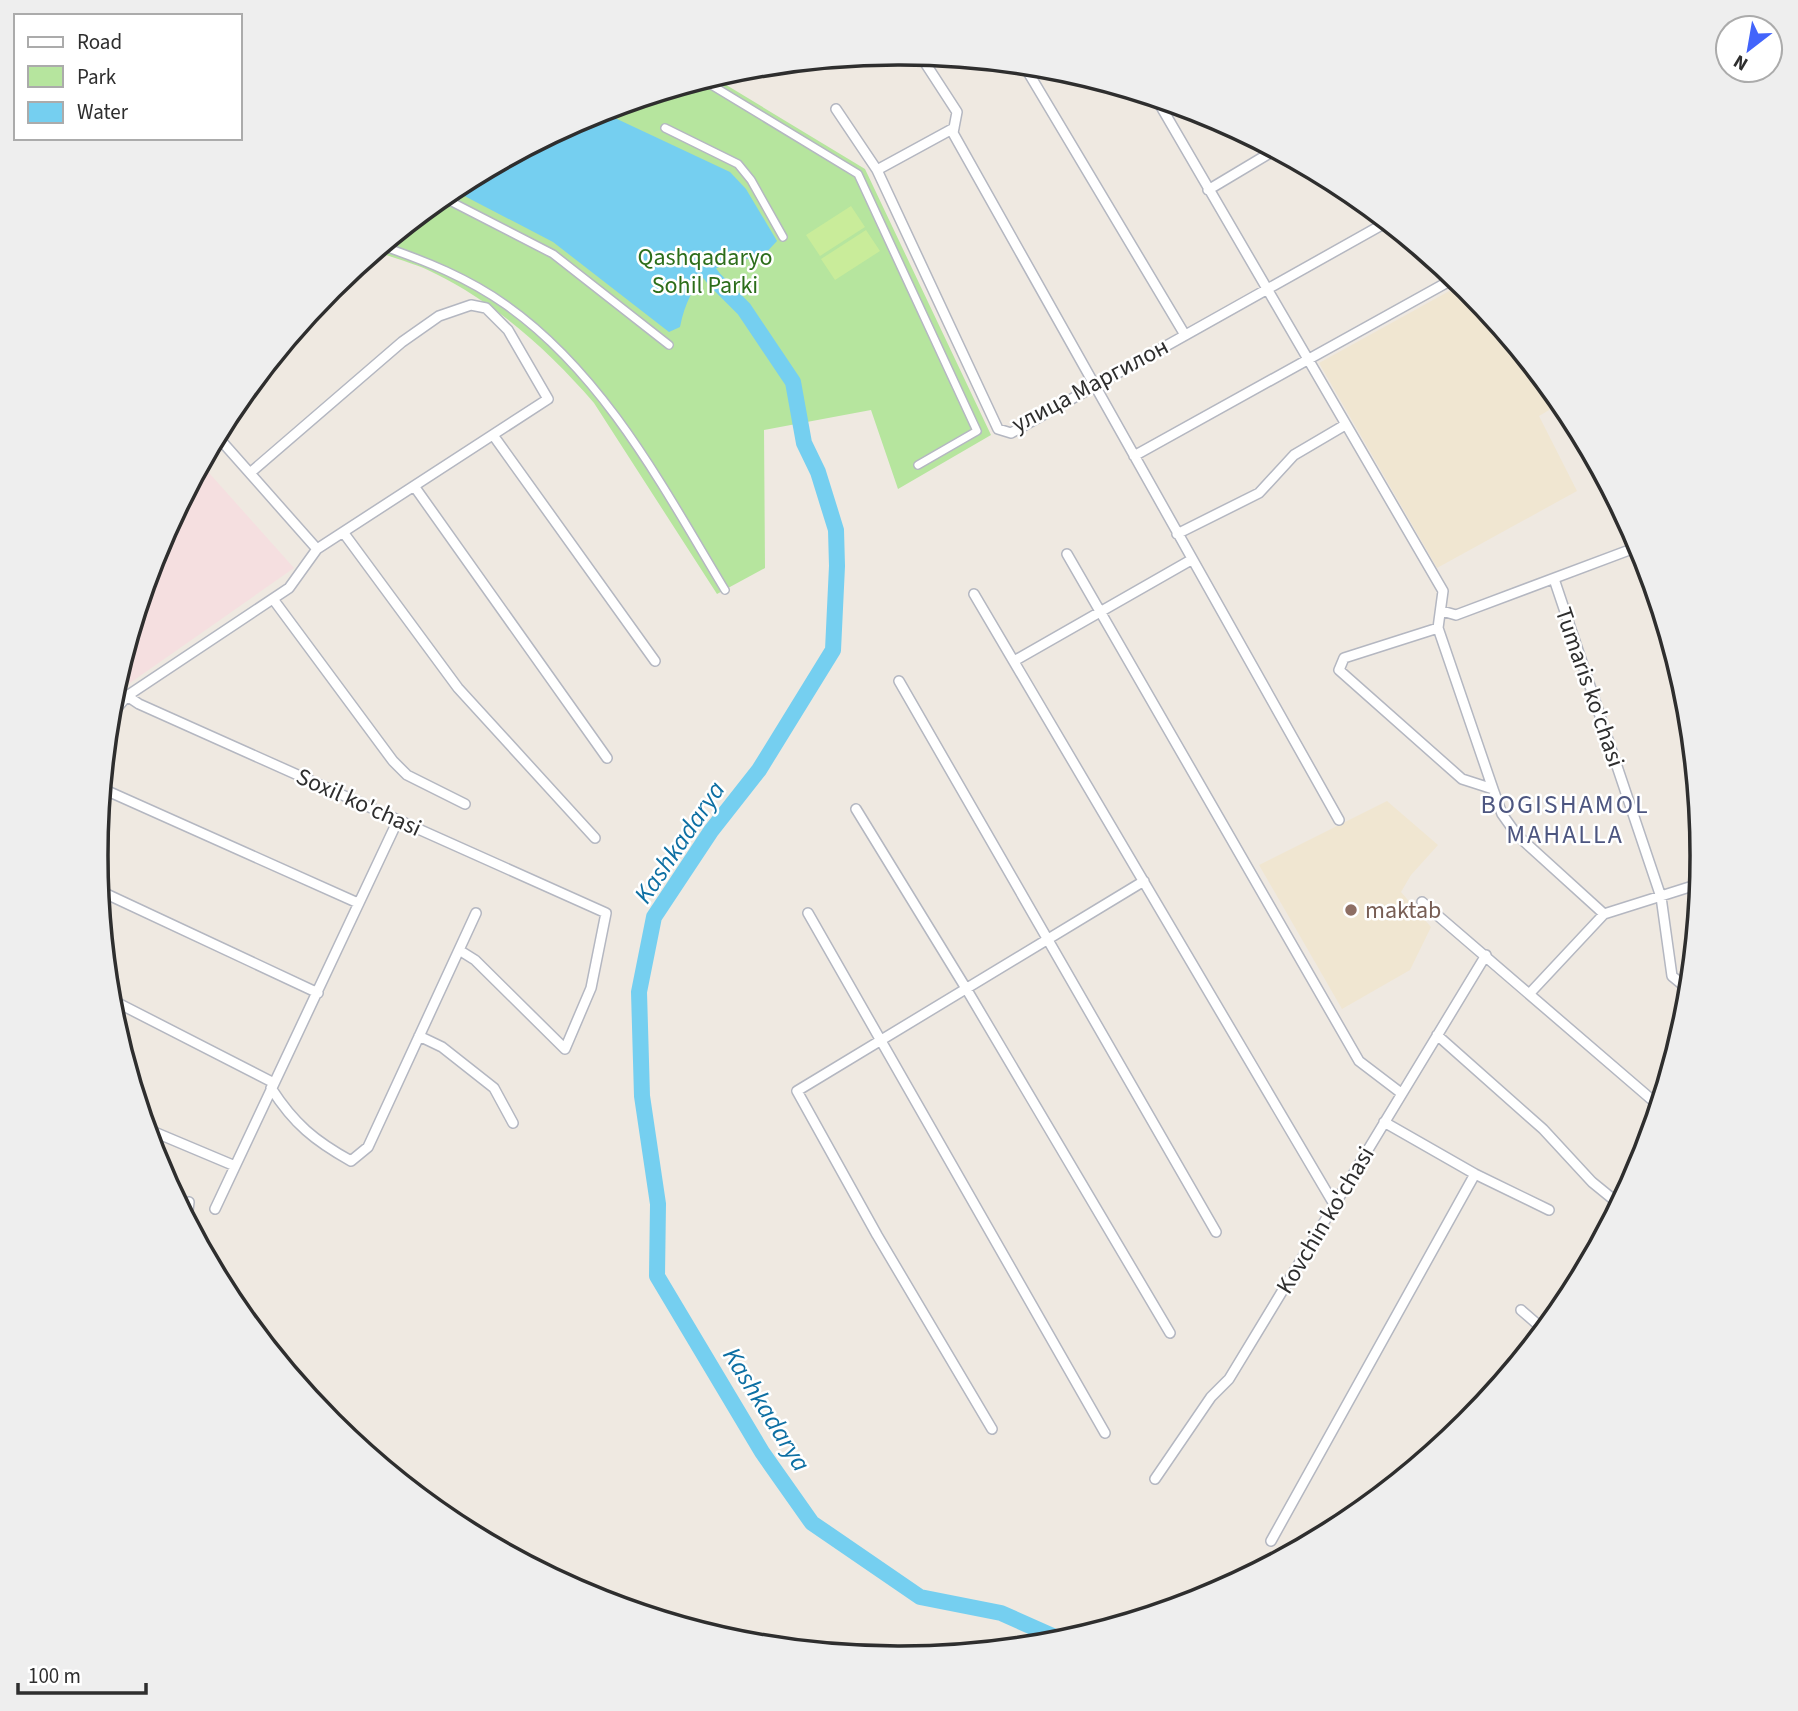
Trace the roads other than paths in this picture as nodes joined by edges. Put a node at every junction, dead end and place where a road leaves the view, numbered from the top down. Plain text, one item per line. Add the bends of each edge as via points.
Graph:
1 (927, 66) edge
2 (1031, 76) edge
3 (715, 87) edge
4 (836, 108) dead end
5 (1163, 111) edge
6 (665, 128) dead end
7 (954, 128) junction
8 (1266, 155) edge
9 (877, 170) junction
10 (1208, 190) junction
11 (453, 203) edge
12 (1378, 227) edge
13 (783, 237) dead end
14 (392, 250) edge
15 (1445, 284) edge
16 (1265, 290) junction
17 (1185, 335) junction
18 (669, 345) dead end
19 (1309, 358) junction
20 (1095, 386) junction
21 (1345, 425) junction
22 (493, 435) junction
23 (224, 444) edge
24 (1134, 456) junction
25 (918, 465) dead end
26 (250, 473) junction
27 (414, 486) junction
28 (343, 532) junction
29 (1177, 534) junction
30 (317, 549) junction
31 (1629, 550) edge
32 (1067, 554) dead end
33 (1191, 560) junction
34 (1554, 579) junction
35 (725, 590) dead end
36 (974, 594) dead end
37 (273, 599) junction
38 (1102, 611) junction
39 (1442, 611) junction
40 (1438, 628) junction
41 (1014, 660) junction
42 (655, 661) dead end
43 (899, 681) dead end
44 (127, 696) junction
45 (123, 701) edge
46 (607, 758) dead end
47 (1493, 789) junction
48 (111, 793) edge
49 (465, 804) dead end
50 (856, 809) dead end
51 (398, 820) junction
52 (1339, 820) dead end
53 (595, 838) dead end
54 (1144, 881) junction
55 (1689, 888) edge
56 (110, 895) edge
57 (1661, 897) junction
58 (1422, 901) dead end
59 (358, 903) junction
60 (476, 913) dead end
61 (808, 913) dead end
62 (1604, 914) junction
63 (1049, 939) junction
64 (459, 950) junction
65 (1486, 955) junction
66 (1679, 982) edge
67 (967, 989) junction
68 (1531, 992) junction
69 (318, 993) junction
70 (122, 1006) edge
71 (1437, 1035) junction
72 (419, 1036) junction
73 (881, 1041) junction
74 (272, 1086) junction
75 (1401, 1093) junction
76 (1651, 1099) edge
77 (1384, 1122) junction
78 (513, 1123) dead end
79 (159, 1134) edge
80 (235, 1166) junction
81 (1475, 1174) junction
82 (1611, 1198) edge
83 (1335, 1206) junction
84 (215, 1209) dead end
85 (1549, 1210) dead end
86 (1216, 1232) dead end
87 (1521, 1310) dead end
88 (1536, 1323) edge
89 (1170, 1334) dead end
90 (992, 1429) dead end
91 (1105, 1433) dead end
92 (1155, 1479) dead end
93 (1271, 1541) dead end

1 - 7 street via 957,112
2 - 17 street
3 - 25 street via 858,174 977,430
4 - 9 street, улица Маргилон
5 - 10 street
6 - 13 street via 738,164
7 - 9 street
7 - 20 street
8 - 10 street
9 - 20 street, улица Маргилон via 998,429 1011,433
10 - 16 street
11 - 18 street via 553,254
12 - 16 street, улица Маргилон
14 - 35 street via 438,266 506,305 589,382
15 - 19 street
16 - 17 street, улица Маргилон
16 - 19 street
17 - 20 street, улица Маргилон
19 - 21 street
19 - 24 street
20 - 24 street
21 - 29 street via 1294,455 1259,493
21 - 39 street via 1443,592
22 - 26 street via 548,399 508,330 486,308 471,305 439,316 402,342
22 - 27 street
22 - 42 street
23 - 26 street
24 - 29 street
26 - 30 street
27 - 28 street
27 - 46 street
28 - 30 street
28 - 53 street via 458,688
29 - 33 street
30 - 37 street via 289,588
31 - 34 street
32 - 38 street
33 - 38 street
33 - 52 street
34 - 39 street via 1456,615
34 - 57 street, Tumaris ko'chasi
36 - 41 street
37 - 44 street
37 - 49 street via 393,761 407,775
38 - 41 street
38 - 75 street via 1359,1061
39 - 40 street
40 - 47 street
40 - 47 street via 1344,658 1339,670 1462,779
41 - 54 street
43 - 63 street
44 - 45 street
44 - 51 street, Soxil ko'chasi
47 - 62 street via 1502,814 1517,835
48 - 59 street
50 - 67 street
51 - 59 street
51 - 64 street, Soxil ko'chasi via 606,913 591,988 565,1049 475,960
54 - 63 street
54 - 83 street
55 - 57 street
56 - 69 street
57 - 62 street
57 - 66 street, Tumaris ko'chasi via 1672,976
58 - 65 street
59 - 69 street
60 - 64 street
61 - 73 street
62 - 68 street
63 - 67 street
63 - 86 street
64 - 72 street
65 - 68 street
65 - 71 street, Kovchin ko'chasi
67 - 73 street
67 - 89 street
68 - 76 street
69 - 74 street
70 - 74 street
71 - 75 street, Kovchin ko'chasi
71 - 82 street via 1543,1129
72 - 74 street via 368,1147 351,1161 314,1140 286,1111
72 - 78 street via 442,1046 494,1088
73 - 90 street via 797,1091
73 - 91 street
74 - 80 street
75 - 77 street, Kovchin ko'chasi
77 - 81 street
77 - 83 street, Kovchin ko'chasi
79 - 80 street
80 - 84 street
81 - 85 street
81 - 93 street
83 - 92 street, Kovchin ko'chasi via 1229,1379 1211,1397
87 - 88 street

